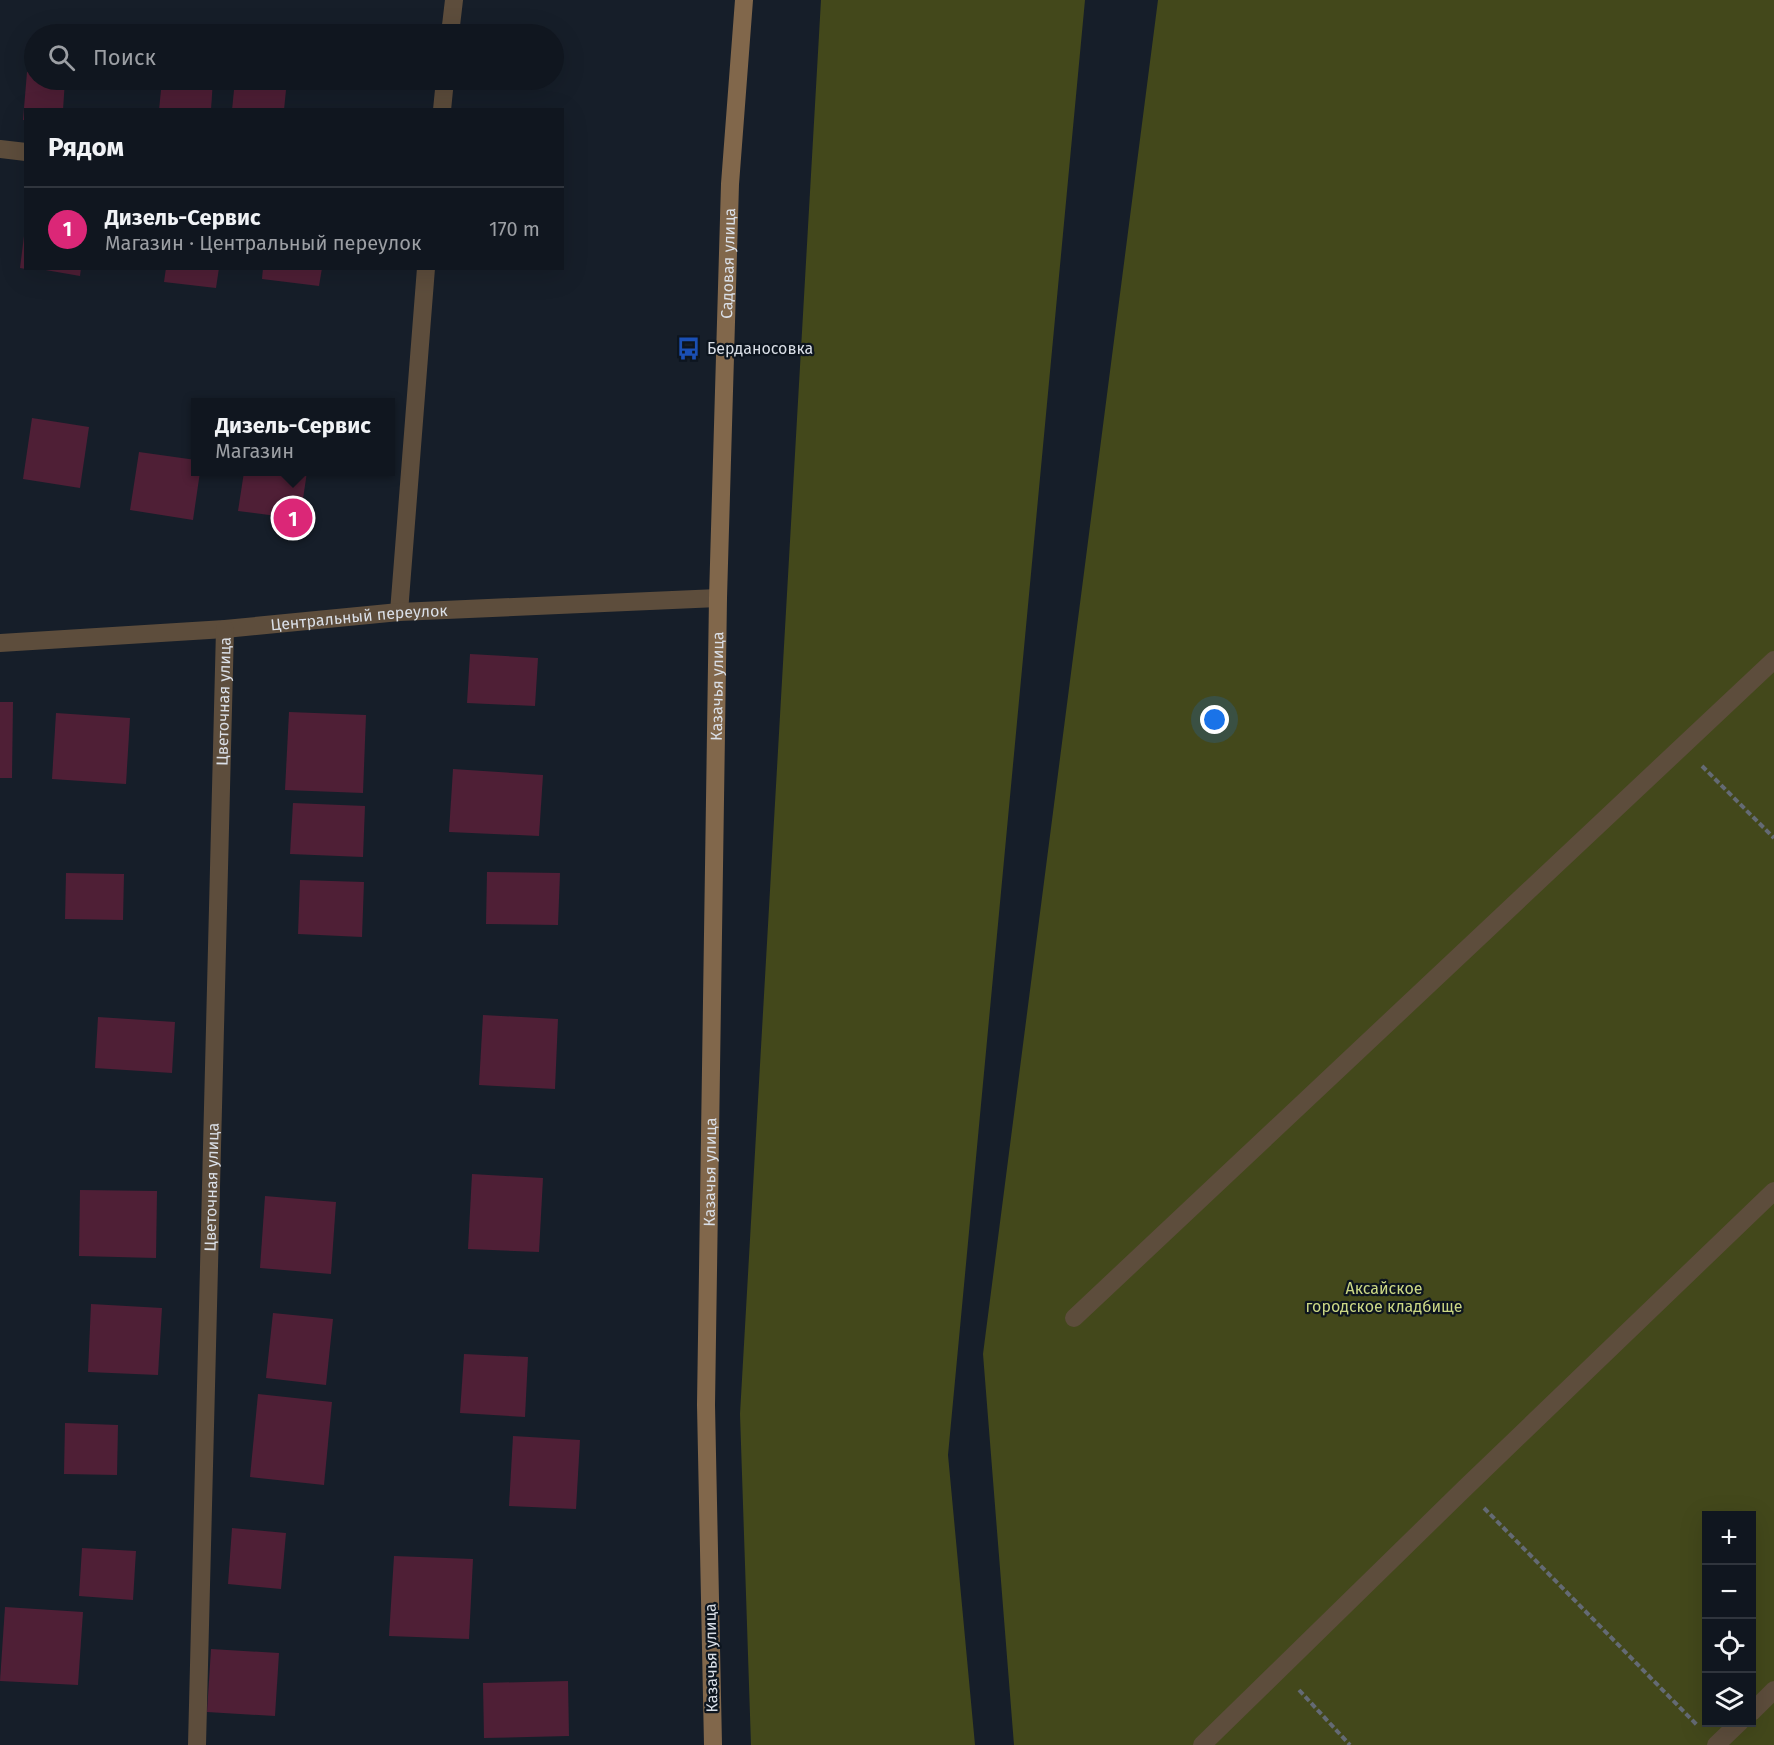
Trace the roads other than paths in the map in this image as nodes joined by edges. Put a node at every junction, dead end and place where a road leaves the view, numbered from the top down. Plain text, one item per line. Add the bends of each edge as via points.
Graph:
1 (454, 0) edge
2 (744, 0) edge
3 (451, 24) edge
4 (444, 90) edge
5 (442, 108) edge
6 (0, 149) edge
7 (24, 152) edge
8 (426, 270) edge
9 (718, 598) junction
10 (399, 612) junction
11 (225, 629) junction
12 (0, 643) edge
13 (1774, 660) edge
14 (1774, 1191) edge
15 (1074, 1318) dead end
16 (1774, 1690) edge
17 (1756, 1708) edge
18 (1735, 1727) edge
19 (197, 1745) edge
20 (713, 1745) edge
21 (1202, 1745) edge
22 (1717, 1745) edge

1 - 3 street
2 - 9 main road, Садовая улица via 730,184
4 - 5 street
6 - 7 street
8 - 10 street
9 - 10 street, Центральный переулок
9 - 20 main road, Казачья улица via 706,1405
10 - 11 street, Центральный переулок
11 - 12 street, Центральный переулок
11 - 19 street, Цветочная улица
13 - 15 street
14 - 21 street
16 - 17 street
18 - 22 street

